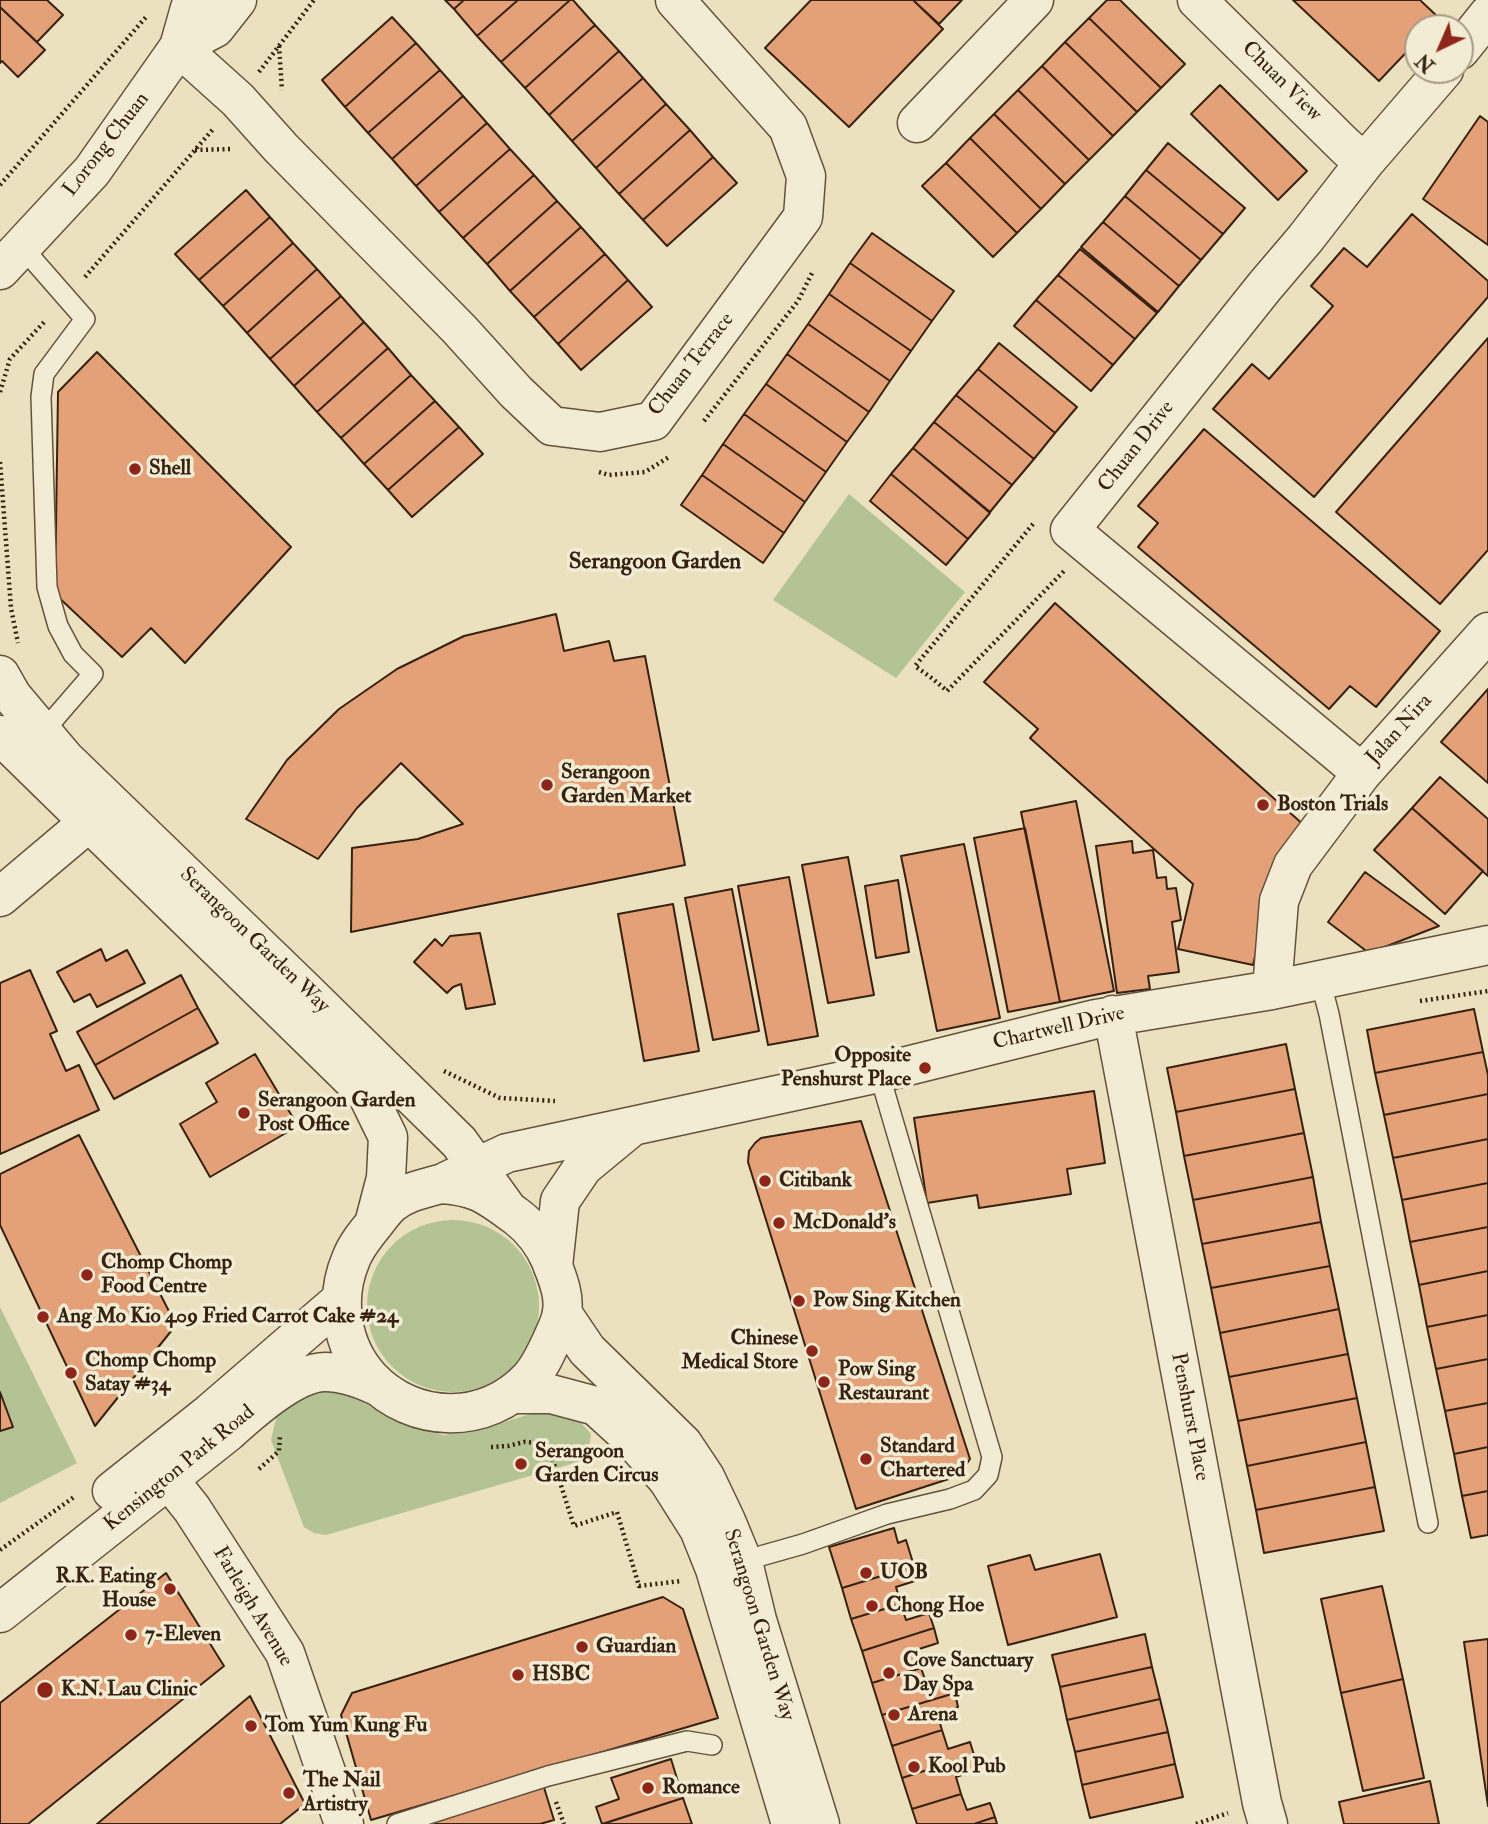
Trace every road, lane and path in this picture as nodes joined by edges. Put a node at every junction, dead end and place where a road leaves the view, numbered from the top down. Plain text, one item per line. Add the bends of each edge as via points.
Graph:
1 (196, 0) edge
2 (237, 0) edge
3 (314, 0) edge
4 (675, 0) edge
5 (1034, 0) edge
6 (1197, 0) edge
7 (152, 9) dead end
8 (279, 46) junction
9 (179, 47) junction
10 (1432, 84) edge
11 (282, 93) dead end
12 (238, 100) junction
13 (917, 123) dead end
14 (233, 149) dead end
15 (195, 150) junction
16 (1364, 163) junction
17 (0, 185) edge
18 (11, 258) edge
19 (816, 265) dead end
20 (66, 297) junction
21 (0, 391) edge
22 (698, 428) dead end
23 (672, 455) dead end
24 (596, 471) dead end
25 (1088, 545) junction
26 (1488, 632) edge
27 (0, 675) edge
28 (933, 679) dead end
29 (43, 733) junction
30 (0, 735) edge
31 (1362, 773) junction
32 (89, 822) junction
33 (0, 897) edge
34 (1488, 945) edge
35 (1320, 980) junction
36 (1272, 990) junction
37 (1113, 1015) junction
38 (435, 1067) dead end
39 (879, 1073) junction
40 (558, 1101) dead end
41 (634, 1126) junction
42 (476, 1167) junction
43 (440, 1184) junction
44 (508, 1210) junction
45 (374, 1224) junction
46 (553, 1266) junction
47 (341, 1300) junction
48 (562, 1313) junction
49 (377, 1386) junction
50 (512, 1394) junction
51 (281, 1429) dead end
52 (483, 1447) dead end
53 (259, 1469) dead end
54 (169, 1480) junction
55 (80, 1492) dead end
56 (1428, 1523) dead end
57 (712, 1525) junction
58 (0, 1549) edge
59 (629, 1553) dead end
60 (729, 1566) junction
61 (0, 1580) edge
62 (0, 1613) edge
63 (771, 1710) junction
64 (712, 1745) dead end
65 (1260, 1822) edge
66 (344, 1824) edge
67 (397, 1824) edge
68 (791, 1824) edge
69 (820, 1824) edge

1 - 9 street, Lorong Chuan
2 - 9 street, Lorong Chuan via 215,28
3 - 8 path
4 - 12 street, Chuan Terrace via 788,127 806,176 803,217 653,421 600,432 552,426
5 - 13 street
6 - 16 street, Chuan View
7 - 17 path
8 - 11 path
8 - 12 path
9 - 12 street, Chuan Terrace
9 - 18 street, Lorong Chuan via 92,171
10 - 16 street, Chuan Drive
12 - 15 path
14 - 15 path
15 - 20 path
16 - 25 street, Chuan Drive via 1070,530
18 - 20 lane
19 - 22 path via 799,301
20 - 21 path via 10,359
20 - 29 lane via 85,319 44,374 47,587 58,626 73,654 93,674
23 - 24 path via 645,472 609,475
25 - 28 path via 947,691
25 - 31 street, Chuan Drive
26 - 31 street, Jalan Nira
27 - 29 street, Serangoon Garden Way
29 - 42 street, Serangoon Garden Way via 459,1142
30 - 32 street, Serangoon Garden Way
31 - 36 street, Jalan Nira via 1293,865 1279,901
32 - 33 street
32 - 45 street, Serangoon Garden Way via 367,1094 388,1137 386,1178
34 - 35 street, Chartwell Drive
35 - 36 street, Chartwell Drive
35 - 56 lane
36 - 37 street, Chartwell Drive
37 - 39 street, Chartwell Drive
37 - 65 street, Penshurst Place via 1254,1762
38 - 40 path via 500,1098
39 - 41 street, Chartwell Drive
39 - 60 lane via 992,1457 988,1475 974,1490 950,1499 887,1514
41 - 42 street, Chartwell Drive via 507,1153
41 - 46 street, Chartwell Drive via 583,1167 560,1201
42 - 43 street, Chartwell Drive
42 - 44 street, Serangoon Garden Way
43 - 44 street via 476,1189
43 - 45 street via 391,1204
44 - 46 street via 536,1233
45 - 47 street via 351,1259
46 - 48 street
47 - 49 street via 350,1347
47 - 61 street, Kensington Park Road via 210,1413
48 - 50 street via 543,1359
48 - 57 street, Serangoon Garden Way via 587,1350 683,1444 705,1477
49 - 50 street via 404,1404 435,1413 468,1412
49 - 54 street, Kensington Park Road via 354,1376 323,1372 304,1377 274,1394
50 - 57 street, Serangoon Garden Way via 551,1394 596,1406
51 - 53 path via 279,1451
52 - 59 path via 542,1443 550,1451 574,1526 617,1512
54 - 62 street, Kensington Park Road
54 - 66 street, Farleigh Avenue via 285,1653
55 - 58 path
57 - 60 street, Serangoon Garden Way
60 - 63 street, Serangoon Garden Way via 757,1620
63 - 68 street, Serangoon Garden Way
63 - 69 street, Serangoon Garden Way
64 - 67 lane via 687,1741 548,1776

